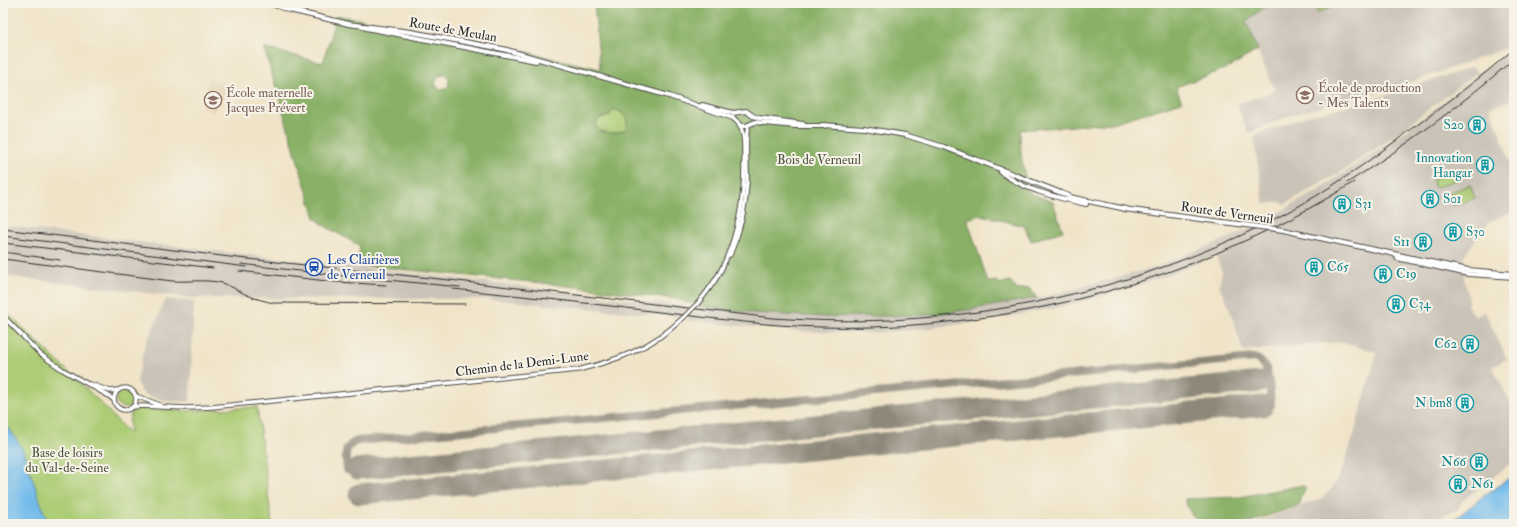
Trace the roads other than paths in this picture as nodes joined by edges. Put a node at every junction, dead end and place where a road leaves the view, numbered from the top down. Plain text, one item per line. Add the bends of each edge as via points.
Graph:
1 (269, 3) edge
2 (280, 3) edge
3 (313, 16) junction
4 (669, 96) junction
5 (739, 112) junction
6 (750, 114) junction
7 (738, 124) junction
8 (749, 124) junction
9 (824, 126) junction
10 (722, 268) junction
11 (1514, 276) edge
12 (3, 316) edge
13 (83, 382) junction
14 (120, 390) junction
15 (136, 396) junction
16 (114, 400) junction
17 (165, 407) junction
18 (132, 408) junction

1 - 3 main road, Route de Meulan
2 - 3 main road, Route de Meulan
3 - 4 main road, Route de Meulan via 400,36 552,63
4 - 5 main road, Route de Meulan via 730,113
4 - 7 main road, Route de Meulan via 734,118
5 - 6 main road via 745,111
5 - 7 main road via 736,117
6 - 8 main road via 752,118
6 - 9 main road, Route de Verneuil via 762,119
7 - 8 main road
7 - 10 street, Chemin de la Demi-Lune via 743,133 743,190 738,219
8 - 9 main road, Route de Verneuil via 757,122
8 - 10 street via 746,136 746,199 742,221
9 - 11 main road, Route de Verneuil, bridge via 864,128 905,135 944,147 998,169 1005,176 1045,193 1092,205 1283,230 1468,270
10 - 17 street, Chemin de la Demi-Lune, bridge via 698,303 665,334 628,355 578,370 212,407
12 - 13 street via 40,354
13 - 14 street via 110,391
13 - 16 street
14 - 15 street via 129,389
14 - 16 street via 115,394
15 - 17 street, Chemin de la Demi-Lune
15 - 18 street
16 - 18 street via 121,410
17 - 18 street, Chemin de la Demi-Lune

